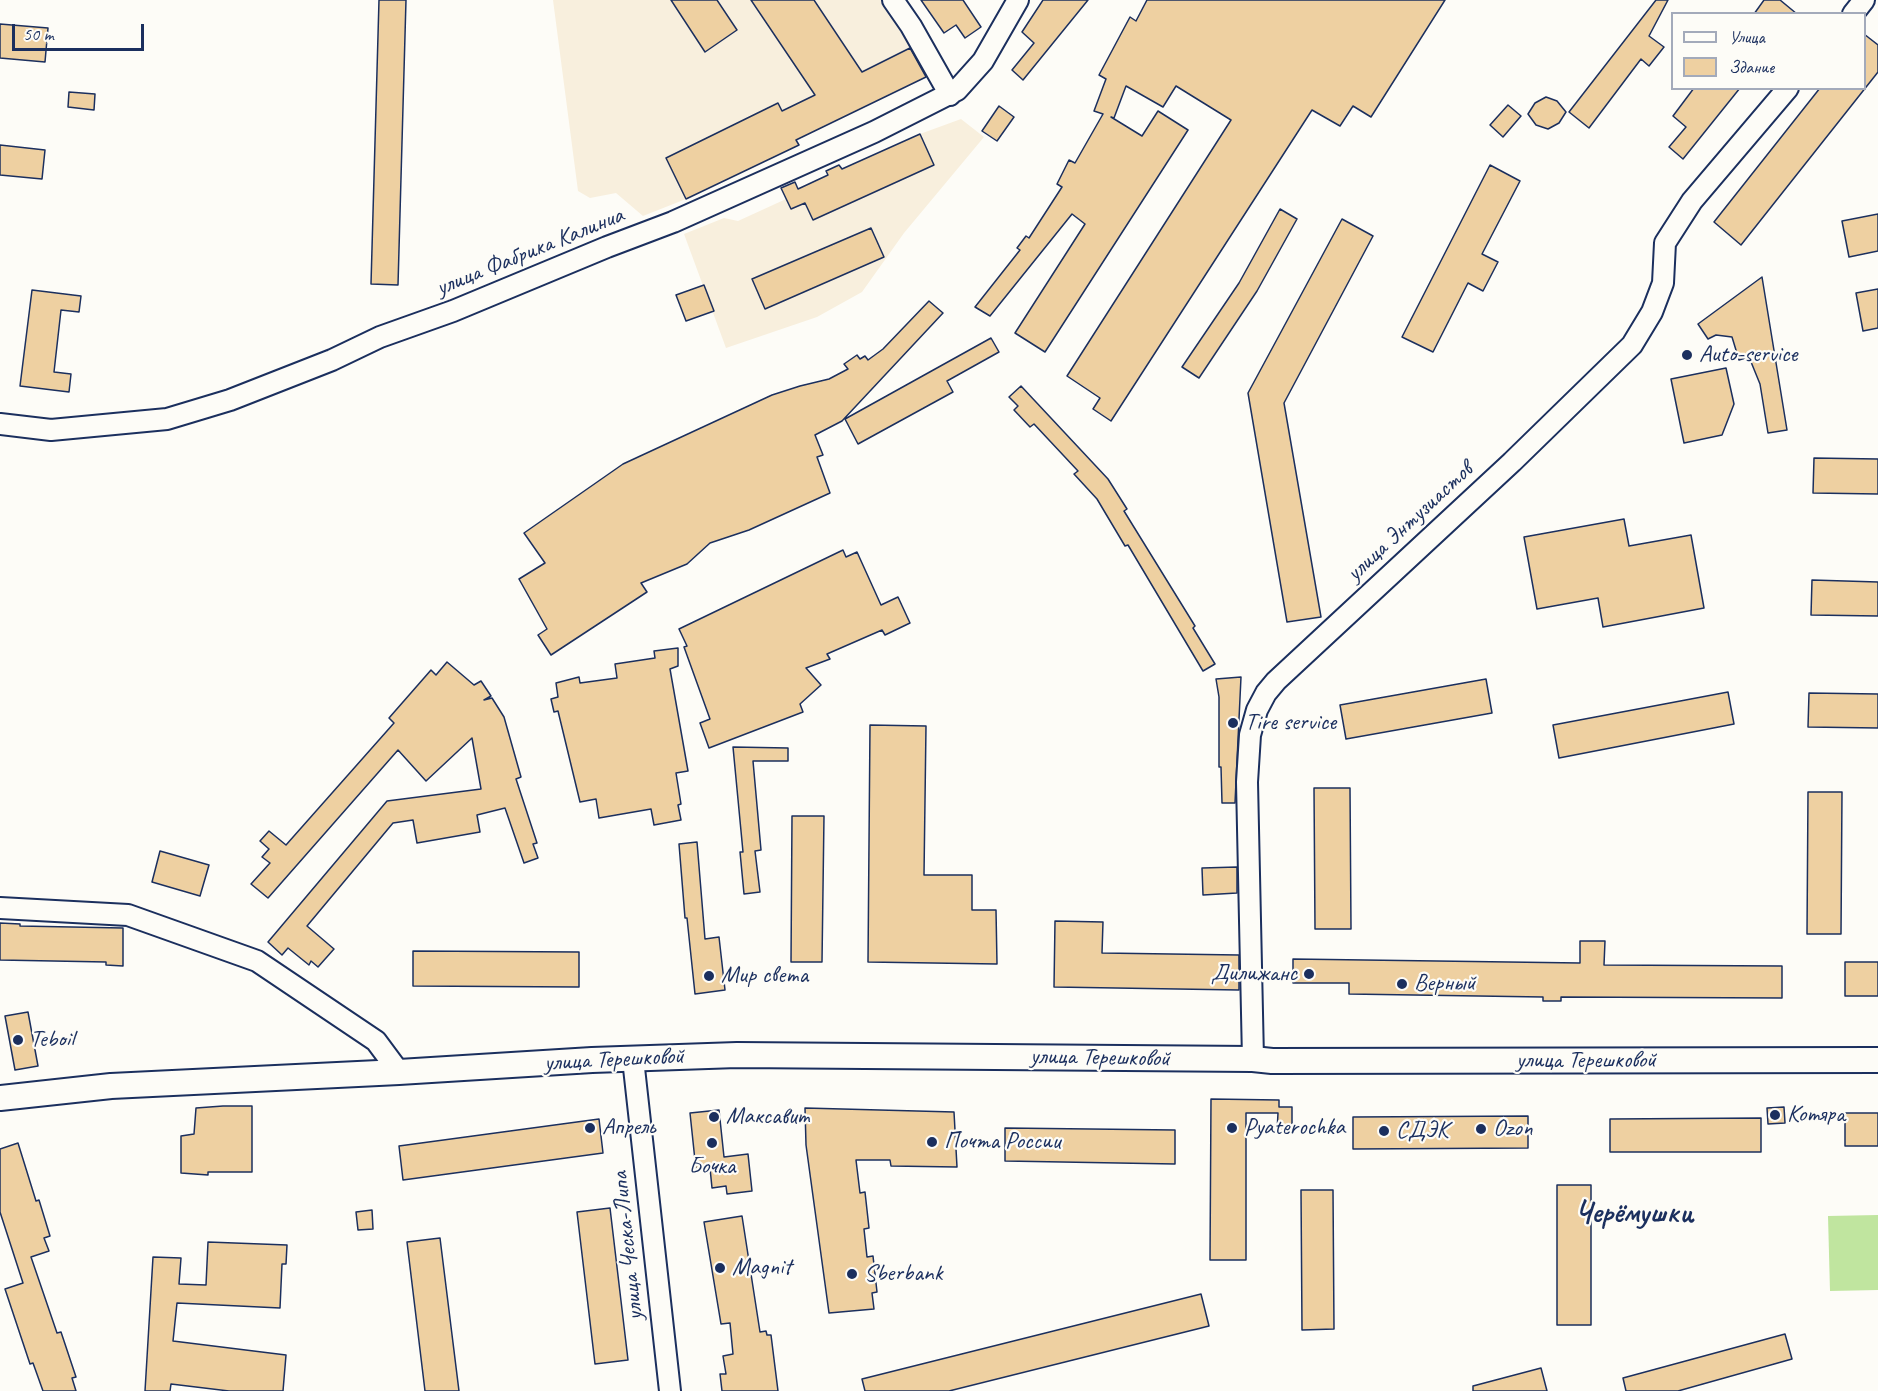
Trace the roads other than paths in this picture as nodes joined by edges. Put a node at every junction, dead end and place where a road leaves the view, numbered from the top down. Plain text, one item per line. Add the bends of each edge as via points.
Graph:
1 (893, 0) edge
2 (1018, 0) edge
3 (1864, 0) edge
4 (1855, 12) edge
5 (1786, 90) edge
6 (950, 95) junction
7 (0, 424) edge
8 (0, 908) edge
9 (633, 1059) junction
10 (1253, 1059) junction
11 (1878, 1060) edge
12 (399, 1072) junction
13 (0, 1098) edge
14 (670, 1391) edge

1 - 6 street
2 - 6 street, улица Фабрика Калиниа via 983,62
3 - 4 street
5 - 10 street, улица Энтузиастов via 1692,201 1665,243 1663,283 1652,312 1632,345 1266,693 1250,735 1247,782
6 - 7 street, улица Фабрика Калиниа via 673,222 230,400 167,419 51,430
8 - 12 street via 128,915 257,961 376,1041
9 - 10 main road, улица Терешковой via 737,1055
9 - 12 main road, улица Терешковой
9 - 14 street, улица Ческа-Липа
10 - 11 main road, улица Терешковой
12 - 13 main road, улица Терешковой via 111,1086

